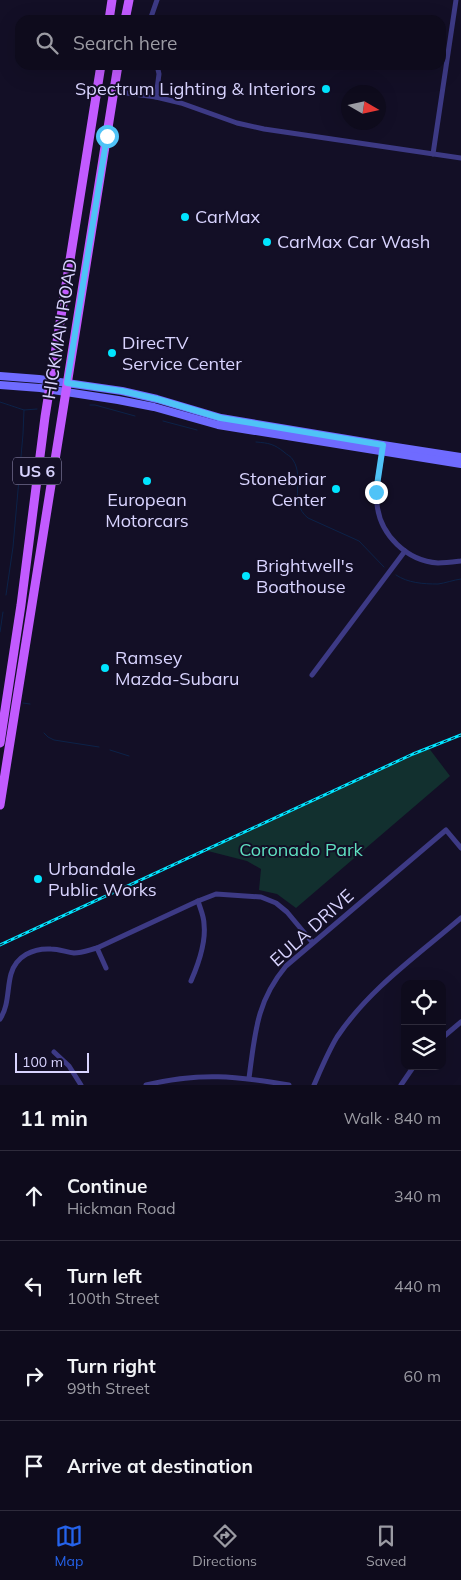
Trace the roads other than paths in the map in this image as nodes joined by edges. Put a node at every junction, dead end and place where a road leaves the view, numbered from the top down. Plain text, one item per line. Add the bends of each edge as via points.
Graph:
1 (112, 0) edge
2 (128, 0) edge
3 (157, 0) edge
4 (456, 0) edge
5 (110, 15) edge
6 (126, 15) edge
7 (151, 15) edge
8 (446, 67) edge
9 (100, 70) edge
10 (117, 70) edge
11 (158, 70) edge
12 (446, 70) edge
13 (97, 89) junction
14 (114, 92) junction
15 (156, 97) junction
16 (433, 154) junction
17 (461, 158) edge
18 (0, 376) edge
19 (50, 384) junction
20 (0, 385) edge
21 (67, 387) junction
22 (383, 449) junction
23 (461, 457) edge
24 (461, 464) edge
25 (404, 551) junction
26 (461, 561) edge
27 (312, 676) dead end
28 (0, 743) edge
29 (0, 805) edge
30 (461, 848) edge
31 (198, 901) junction
32 (461, 918) edge
33 (312, 942) junction
34 (97, 948) junction
35 (106, 968) dead end
36 (191, 981) dead end
37 (0, 1019) edge
38 (461, 1022) edge
39 (446, 1035) edge
40 (54, 1052) dead end
41 (411, 1070) edge
42 (249, 1078) junction
43 (81, 1085) edge
44 (146, 1085) edge
45 (289, 1085) edge
46 (314, 1085) edge
47 (401, 1085) edge

1 - 5 main road
2 - 6 main road
3 - 7 street
4 - 8 street
9 - 13 main road, HICKMAN ROAD / US 6
10 - 14 main road, HICKMAN ROAD / US 6
11 - 15 street
12 - 16 street
13 - 14 street
13 - 19 main road, HICKMAN ROAD / US 6
14 - 15 street
14 - 21 main road, HICKMAN ROAD / US 6
15 - 16 street via 264,129
16 - 17 street
18 - 19 main road
19 - 20 main road
19 - 21 main road
19 - 28 main road, HICKMAN ROAD / US 6
21 - 22 main road via 154,406 218,425
21 - 29 main road, HICKMAN ROAD / US 6
22 - 23 main road
22 - 24 main road
22 - 25 street via 376,492 378,513 390,537
25 - 26 street via 429,562
25 - 27 street
30 - 33 street, EULA DRIVE via 446,830
31 - 33 street via 216,894 269,899 283,908
31 - 34 street
31 - 36 street via 204,930 198,966
32 - 46 street via 376,990 353,1015 337,1038
33 - 42 street, EULA DRIVE via 286,966 265,998 257,1022
34 - 35 street
34 - 37 street via 72,953 39,949 23,956 11,973 5,1009
38 - 39 street
40 - 43 street via 69,1066
41 - 47 street
42 - 44 street via 191,1076
42 - 45 street

